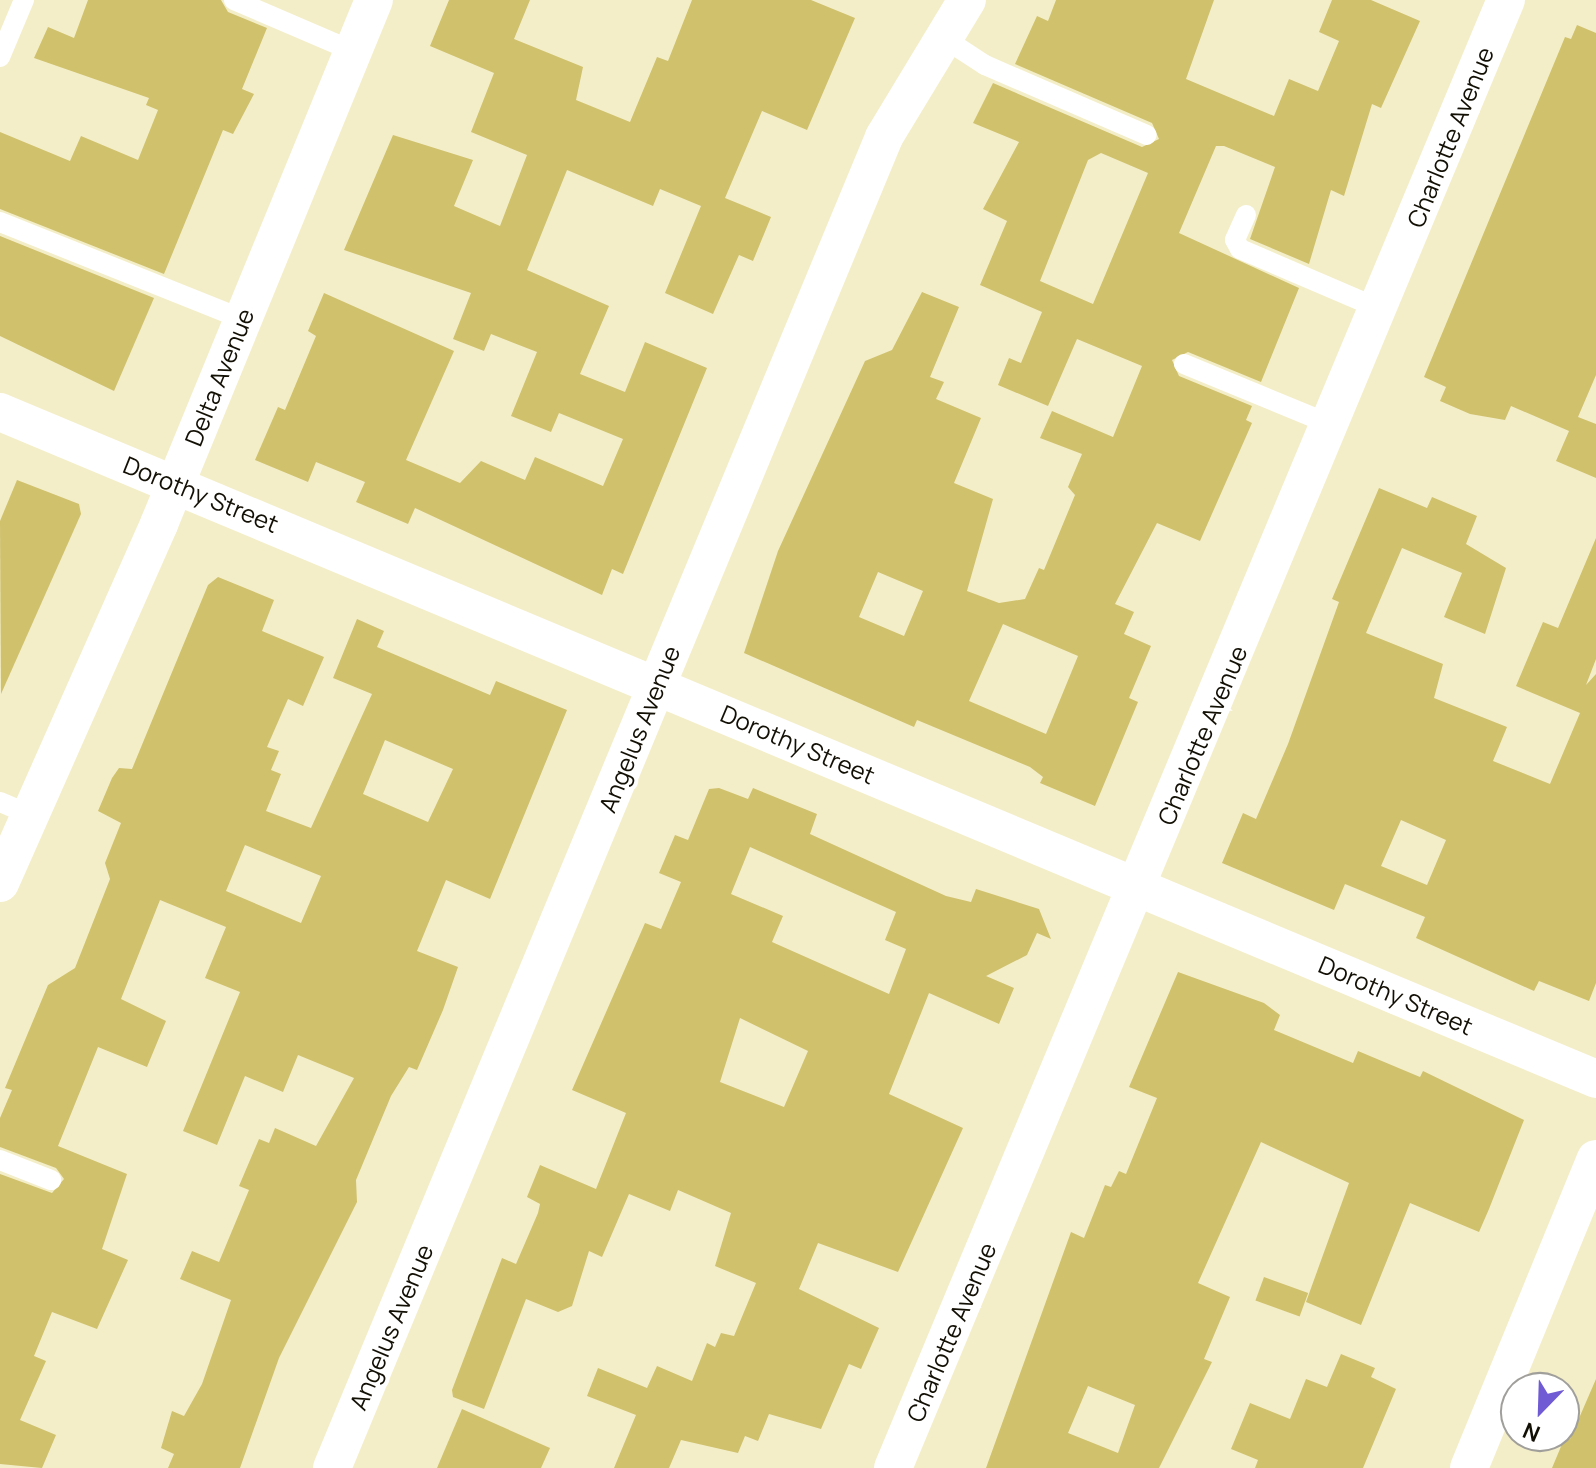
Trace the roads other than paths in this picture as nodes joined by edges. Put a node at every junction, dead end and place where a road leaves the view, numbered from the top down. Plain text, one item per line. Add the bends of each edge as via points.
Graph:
1 (24, 0) edge
2 (234, 0) edge
3 (374, 0) edge
4 (967, 0) edge
5 (1506, 0) edge
6 (942, 37) junction
7 (353, 51) junction
8 (0, 57) edge
9 (1147, 135) dead end
10 (1246, 215) dead end
11 (0, 222) edge
12 (1380, 309) junction
13 (242, 319) junction
14 (1184, 364) dead end
15 (0, 412) edge
16 (1332, 425) junction
17 (175, 483) junction
18 (658, 684) junction
19 (14, 808) edge
20 (0, 883) edge
21 (1138, 888) junction
22 (1596, 1079) edge
23 (1596, 1159) edge
24 (0, 1160) edge
25 (51, 1180) dead end
26 (332, 1468) edge
27 (893, 1468) edge
28 (1469, 1468) edge

1 - 8 lane
2 - 7 lane
3 - 7 street, Delta Avenue
4 - 6 street, Angelus Avenue
5 - 12 street, Charlotte Avenue
6 - 9 lane via 985,65
6 - 18 street, Angelus Avenue via 884,137
7 - 13 street, Delta Avenue
10 - 12 lane via 1235,240 1240,249
11 - 13 lane
12 - 16 street, Charlotte Avenue
13 - 17 street, Delta Avenue
14 - 16 lane
15 - 17 street, Dorothy Street
16 - 21 street, Charlotte Avenue
17 - 18 street, Dorothy Street
17 - 19 street, Delta Avenue
18 - 21 street, Dorothy Street
18 - 26 street, Angelus Avenue
19 - 20 street, Delta Avenue
21 - 22 street, Dorothy Street
21 - 27 street, Charlotte Avenue
23 - 28 street
24 - 25 lane

